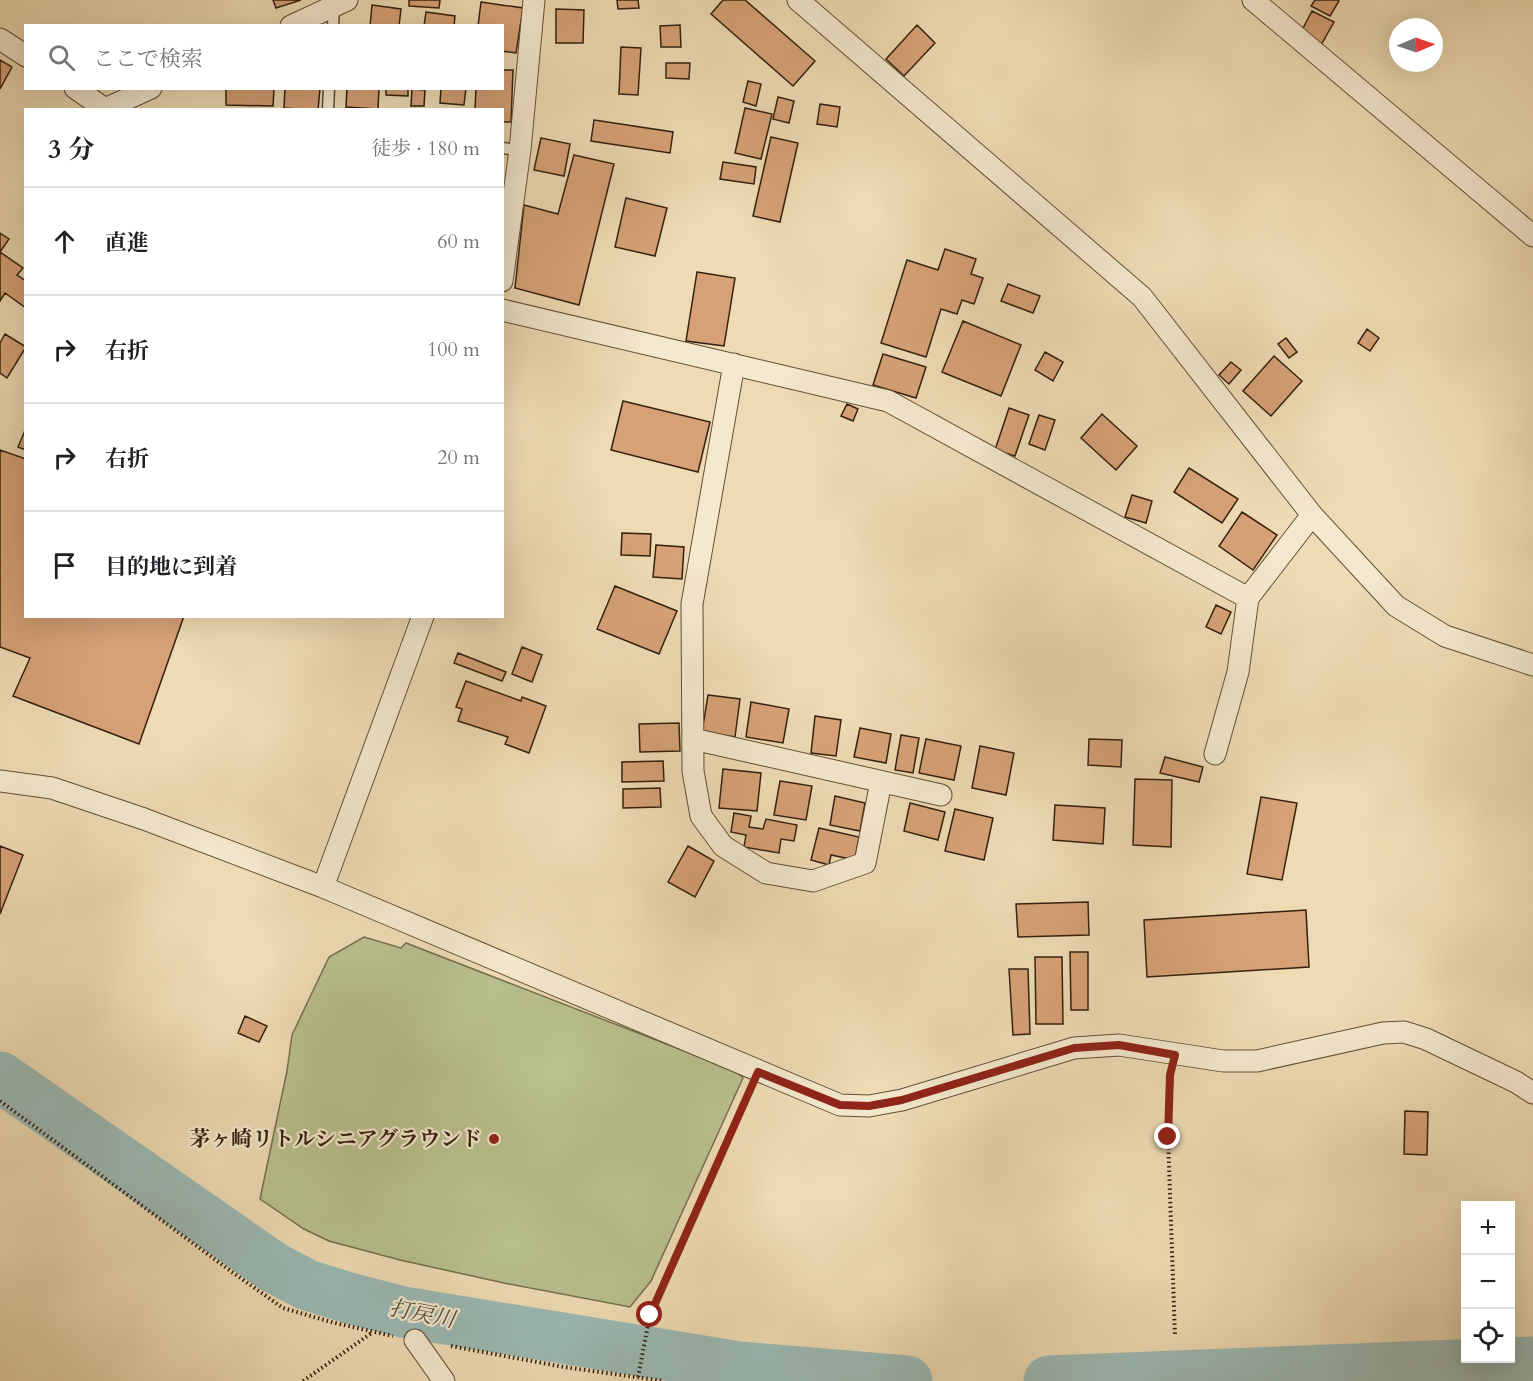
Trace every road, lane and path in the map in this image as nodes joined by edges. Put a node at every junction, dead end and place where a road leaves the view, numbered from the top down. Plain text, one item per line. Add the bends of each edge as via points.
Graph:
1 (534, 0) edge
2 (798, 0) edge
3 (1253, 0) edge
4 (338, 11) edge
5 (297, 24) edge
6 (0, 39) edge
7 (24, 55) edge
8 (78, 90) edge
9 (147, 90) edge
10 (329, 90) edge
11 (104, 108) edge
12 (107, 108) edge
13 (328, 108) edge
14 (511, 149) edge
15 (1533, 236) edge
16 (504, 252) edge
17 (504, 310) edge
18 (734, 364) junction
19 (1312, 515) junction
20 (1248, 598) junction
21 (422, 618) edge
22 (1533, 665) edge
23 (693, 739) junction
24 (1215, 754) dead end
25 (0, 780) edge
26 (881, 782) junction
27 (941, 795) dead end
28 (323, 887) junction
29 (1175, 1055) junction
30 (758, 1072) junction
31 (1533, 1093) edge
32 (0, 1101) edge
33 (373, 1332) junction
34 (1175, 1336) dead end
35 (416, 1340) junction
36 (639, 1375) junction
37 (303, 1381) edge
38 (444, 1381) edge
39 (664, 1381) edge

1 - 14 street
2 - 19 street via 1142,297
3 - 15 street
4 - 5 street
6 - 7 street
8 - 11 street
9 - 12 street
10 - 13 lane
14 - 16 street
17 - 18 street
18 - 20 street via 888,400
18 - 23 street via 692,604
19 - 20 street
19 - 22 street via 1396,606 1445,636
20 - 24 street via 1238,672
21 - 28 street
23 - 26 street
23 - 26 street via 693,771 701,816 723,846 766,873 813,881 865,863
25 - 28 street via 62,791
26 - 27 street
28 - 30 street
29 - 30 street via 1119,1045 1074,1048 902,1100 869,1106 840,1105
29 - 31 street via 1257,1061 1404,1032
29 - 34 path via 1170,1075 1168,1137
30 - 36 path via 650,1315
32 - 33 path via 284,1308
33 - 35 path
33 - 37 path
35 - 36 path via 564,1367
35 - 38 street
36 - 39 path

